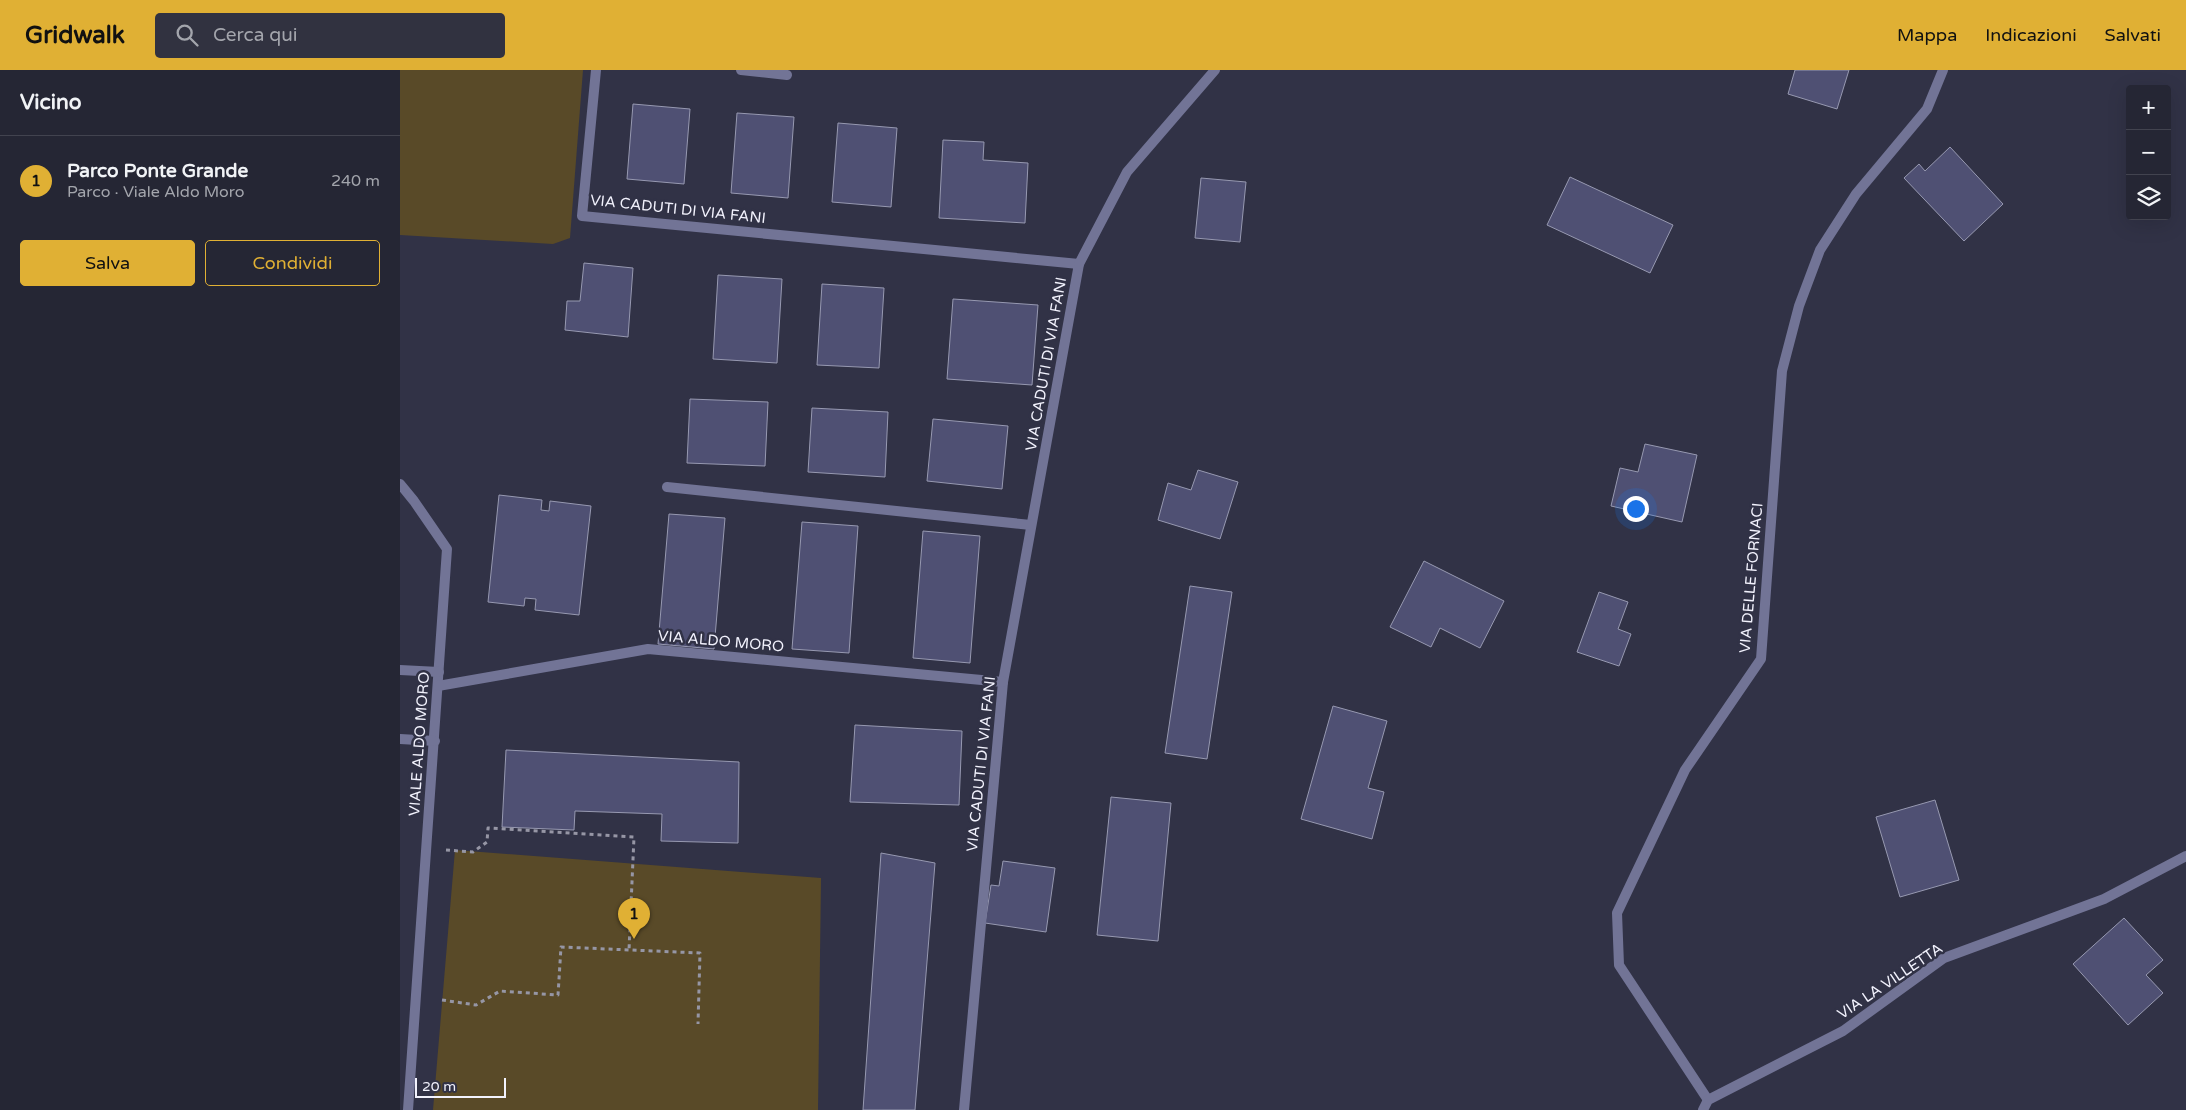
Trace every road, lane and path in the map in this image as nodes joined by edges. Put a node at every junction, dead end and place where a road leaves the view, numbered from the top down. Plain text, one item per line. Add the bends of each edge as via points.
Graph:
1 (596, 70) edge
2 (742, 70) edge
3 (1215, 70) edge
4 (1943, 70) edge
5 (787, 75) dead end
6 (1079, 264) junction
7 (400, 484) edge
8 (668, 487) dead end
9 (1031, 525) junction
10 (400, 670) edge
11 (439, 672) junction
12 (1003, 682) junction
13 (438, 686) junction
14 (400, 739) edge
15 (434, 741) junction
16 (438, 850) dead end
17 (2186, 856) edge
18 (629, 950) junction
19 (442, 1000) dead end
20 (698, 1024) dead end
21 (1708, 1100) junction
22 (408, 1110) edge
23 (964, 1110) edge
24 (1703, 1110) edge

1 - 6 street, VIA CADUTI DI VIA FANI via 582,216
2 - 5 street
3 - 6 street via 1127,172
4 - 21 street, VIA DELLE FORNACI via 1927,109 1856,194 1820,250 1799,306 1782,371 1761,659 1685,770 1617,913 1618,966
6 - 9 street, VIA CADUTI DI VIA FANI
7 - 11 street, VIALE ALDO MORO via 447,549
8 - 9 street
9 - 12 street, VIA CADUTI DI VIA FANI
10 - 11 street
11 - 13 street, VIALE ALDO MORO
12 - 13 street, VIA ALDO MORO via 648,649
12 - 23 street, VIA CADUTI DI VIA FANI
13 - 15 street, VIALE ALDO MORO
14 - 15 street
15 - 22 street, VIALE ALDO MORO
16 - 18 path via 473,852 487,842 488,828 634,837
17 - 21 street, VIA LA VILLETTA via 2104,900 1944,958 1843,1031
18 - 19 path via 561,947 558,995 500,991 476,1005
18 - 20 path via 700,953
21 - 24 street

